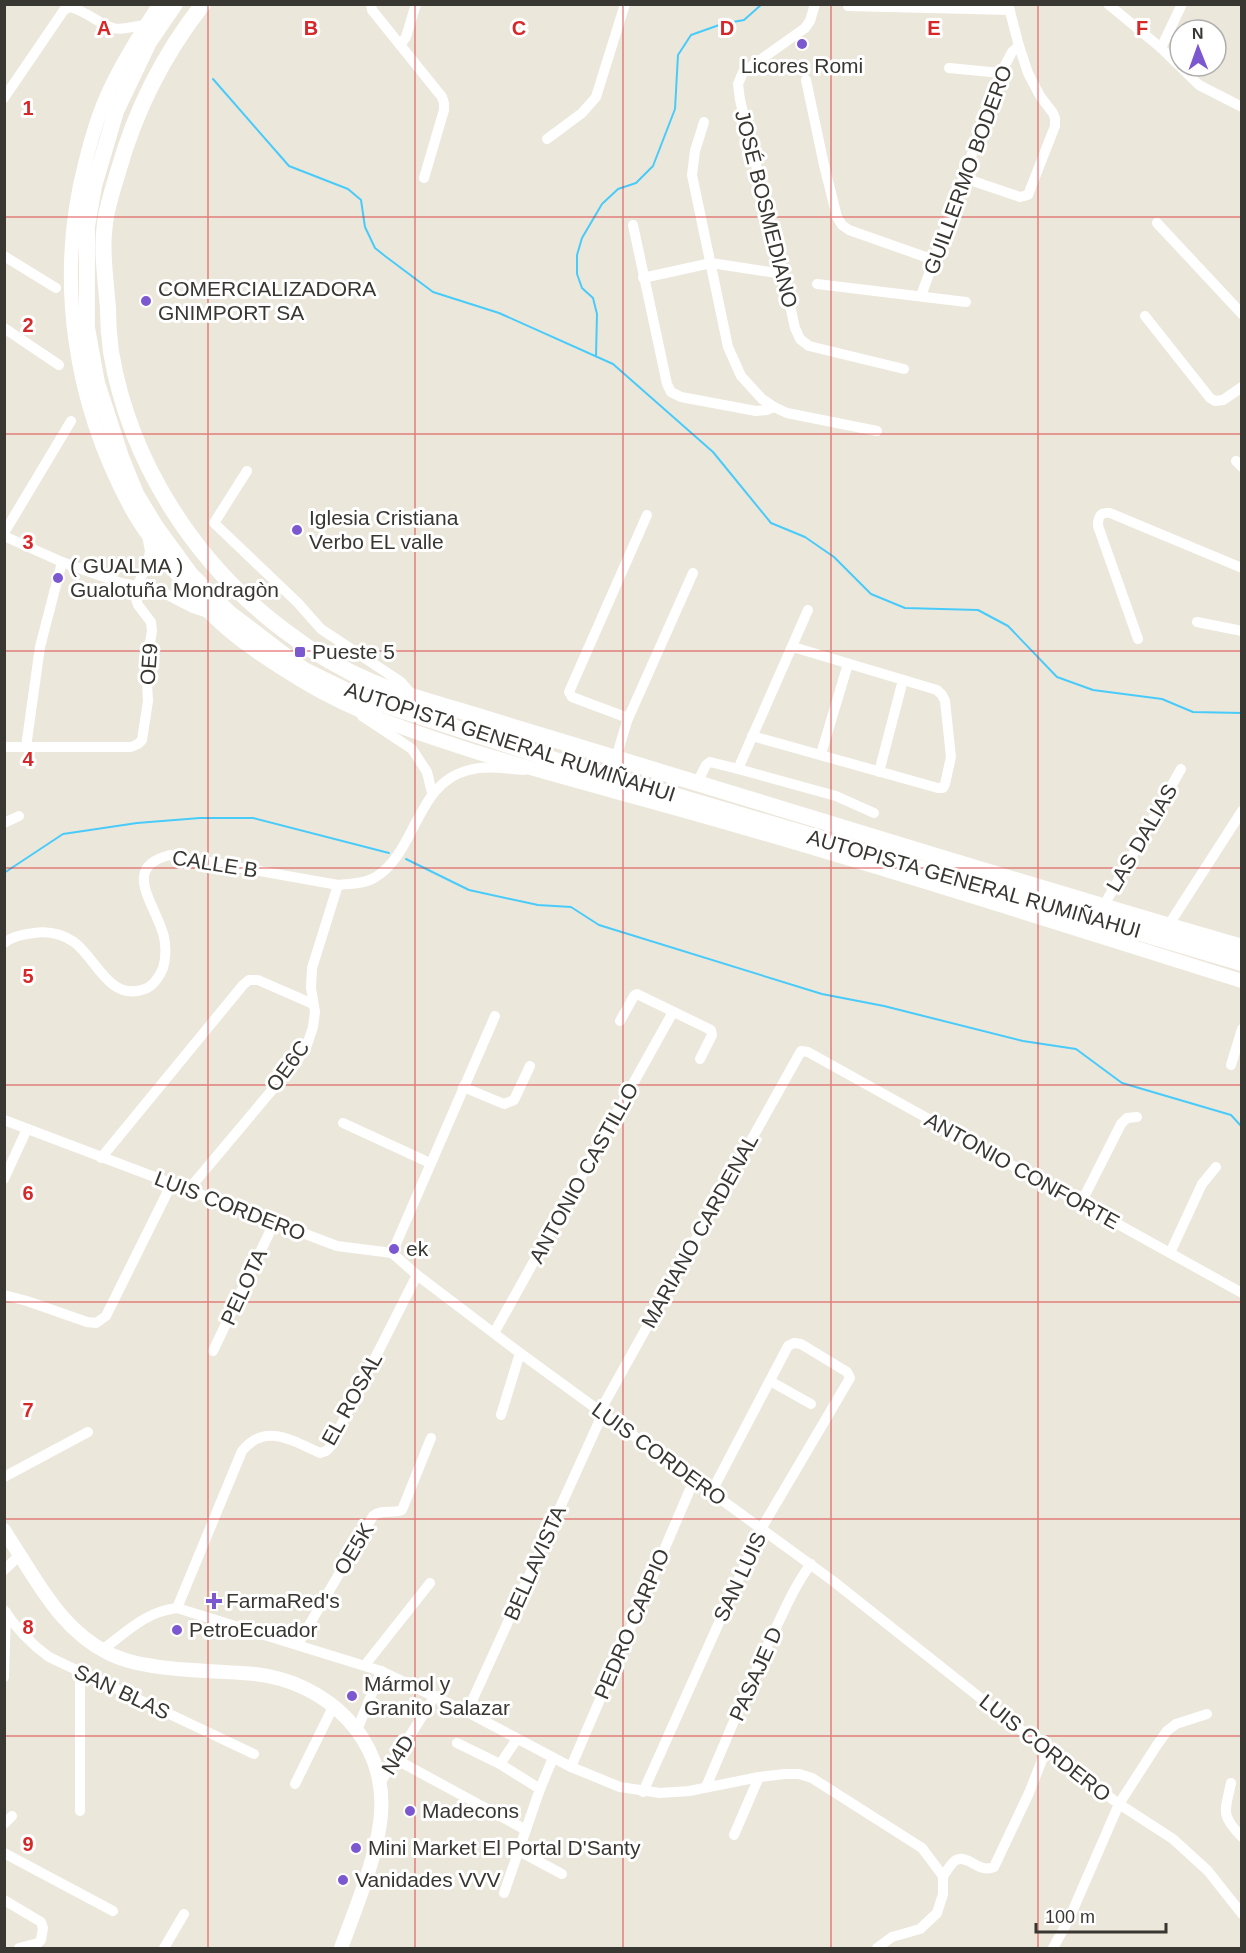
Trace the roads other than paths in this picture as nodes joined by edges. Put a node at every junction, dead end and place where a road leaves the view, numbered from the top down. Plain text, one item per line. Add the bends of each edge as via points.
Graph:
1 (160, 4) edge
2 (175, 4) edge
3 (203, 4) edge
4 (371, 4) edge
5 (416, 4) edge
6 (626, 4) edge
7 (815, 4) edge
8 (1108, 4) edge
9 (1182, 4) edge
10 (848, 6) edge
11 (1009, 7) edge
12 (146, 25) junction
13 (400, 45) junction
14 (1019, 46) junction
15 (1161, 48) junction
16 (949, 69) dead end
17 (1001, 74) junction
18 (806, 80) dead end
19 (5, 96) edge
20 (1242, 107) edge
21 (704, 122) dead end
22 (547, 140) dead end
23 (424, 178) dead end
24 (964, 178) junction
25 (1157, 223) dead end
26 (633, 225) dead end
27 (4, 256) edge
28 (934, 260) junction
29 (711, 263) junction
30 (783, 274) junction
31 (643, 278) junction
32 (817, 284) dead end
33 (56, 288) dead end
34 (921, 296) junction
35 (966, 302) dead end
36 (1242, 314) edge
37 (1145, 316) dead end
38 (4, 328) edge
39 (59, 365) dead end
40 (904, 369) dead end
41 (1242, 387) edge
42 (774, 407) junction
43 (71, 421) dead end
44 (877, 431) dead end
45 (247, 471) dead end
46 (647, 515) dead end
47 (146, 534) junction
48 (4, 535) edge
49 (62, 562) junction
50 (1242, 568) edge
51 (693, 573) dead end
52 (137, 586) junction
53 (808, 610) dead end
54 (209, 613) junction
55 (1197, 622) dead end
56 (1242, 632) edge
57 (1138, 639) dead end
58 (793, 647) junction
59 (848, 664) junction
60 (903, 680) junction
61 (412, 695) junction
62 (349, 707) junction
63 (628, 718) junction
64 (752, 736) junction
65 (4, 747) edge
66 (26, 747) junction
67 (821, 754) junction
68 (616, 758) junction
69 (738, 769) junction
70 (1181, 769) dead end
71 (534, 770) junction
72 (879, 772) junction
73 (697, 783) junction
74 (432, 793) junction
75 (1242, 811) edge
76 (874, 813) dead end
77 (19, 816) dead end
78 (4, 823) edge
79 (338, 885) junction
80 (1103, 907) junction
81 (1168, 926) junction
82 (4, 944) edge
83 (1242, 947) edge
84 (1242, 963) edge
85 (1242, 981) edge
86 (314, 1004) junction
87 (673, 1012) junction
88 (495, 1016) dead end
89 (620, 1021) dead end
90 (1242, 1029) edge
91 (801, 1051) joint
92 (700, 1059) dead end
93 (530, 1065) dead end
94 (1231, 1065) dead end
95 (463, 1087) junction
96 (1137, 1117) dead end
97 (4, 1120) edge
98 (343, 1123) dead end
99 (27, 1129) junction
100 (101, 1158) junction
101 (430, 1163) junction
102 (1216, 1167) dead end
103 (4, 1179) edge
104 (172, 1184) junction
105 (189, 1189) junction
106 (1081, 1203) junction
107 (274, 1222) junction
108 (392, 1253) junction
109 (1170, 1253) junction
110 (417, 1275) junction
111 (1242, 1293) edge
112 (4, 1295) edge
113 (494, 1333) junction
114 (213, 1351) dead end
115 (520, 1353) junction
116 (770, 1381) junction
117 (811, 1404) dead end
118 (601, 1412) junction
119 (501, 1415) dead end
120 (88, 1432) dead end
121 (431, 1438) dead end
122 (4, 1477) edge
123 (694, 1480) junction
124 (712, 1491) junction
125 (761, 1529) junction
126 (6, 1538) edge
127 (20, 1555) junction
128 (811, 1564) junction
129 (4, 1570) edge
130 (430, 1583) dead end
131 (177, 1608) junction
132 (5, 1611) edge
133 (298, 1644) junction
134 (102, 1650) junction
135 (365, 1665) junction
136 (381, 1671) junction
137 (80, 1672) junction
138 (4, 1677) edge
139 (435, 1696) junction
140 (334, 1706) junction
141 (467, 1712) junction
142 (1207, 1714) dead end
143 (357, 1730) junction
144 (517, 1739) junction
145 (457, 1743) dead end
146 (1046, 1750) junction
147 (254, 1754) dead end
148 (553, 1758) junction
149 (395, 1759) junction
150 (500, 1764) junction
151 (571, 1767) junction
152 (759, 1777) junction
153 (1231, 1783) dead end
154 (295, 1784) dead end
155 (380, 1784) junction
156 (706, 1787) junction
157 (540, 1789) junction
158 (643, 1792) junction
159 (1119, 1804) junction
160 (81, 1812) dead end
161 (526, 1830) junction
162 (734, 1835) dead end
163 (1242, 1837) edge
164 (519, 1851) junction
165 (4, 1853) edge
166 (562, 1874) dead end
167 (943, 1876) junction
168 (504, 1893) dead end
169 (4, 1900) edge
170 (113, 1911) dead end
171 (184, 1914) dead end
172 (1242, 1914) edge
173 (19, 1948) edge
174 (164, 1948) edge
175 (341, 1948) edge
176 (877, 1948) edge
177 (1053, 1948) edge

1 - 12 main road
2 - 84 highway, AUTOPISTA GENERAL RUMIÑAHUI via 149,42 116,111 94,186 87,226 87,328 97,383 136,494 191,575 228,612 304,670 397,709 548,758
3 - 61 highway, AUTOPISTA GENERAL RUMIÑAHUI via 155,76 139,110 124,148 105,222 110,347 118,385 139,445 162,492 216,570 292,636 374,682
4 - 13 street
5 - 13 street
6 - 22 street via 596,97
7 - 30 street, JOSÉ BOSMEDIANO via 804,28 742,72 738,84
8 - 15 street
9 - 15 street
10 - 11 street
11 - 14 street
12 - 19 street via 114,28 77,9 64,10
12 - 47 main road via 110,89 91,139 81,178 70,263 75,340 85,389 105,453
13 - 23 street via 444,103
14 - 17 street, GUILLERMO BODERO
14 - 24 street via 1028,73 1055,118 1028,195 1020,197
15 - 20 street via 1199,85
16 - 17 street
17 - 24 street, GUILLERMO BODERO
18 - 28 street via 824,165 842,225
21 - 29 street via 692,175
24 - 28 street, GUILLERMO BODERO
25 - 36 street
26 - 31 street
27 - 33 street
28 - 34 street, GUILLERMO BODERO
29 - 30 street
29 - 31 street
29 - 42 street via 728,347 741,376
30 - 40 street, JOSÉ BOSMEDIANO via 800,339 809,346
31 - 42 street via 671,392 756,411
32 - 34 street
34 - 35 street
37 - 41 street via 1210,398 1223,400
38 - 39 street
42 - 44 street
43 - 48 street
45 - 61 street via 214,523 321,628 401,682
46 - 63 street via 569,692 572,697
47 - 52 street via 150,551
47 - 54 main road
48 - 49 street
49 - 52 street
49 - 66 street via 40,647
50 - 57 street via 1110,513 1100,515 1098,526
51 - 63 street
52 - 54 street via 158,590
52 - 66 street, OE9 via 135,596 151,622 152,631 142,740 131,747
53 - 58 street
54 - 62 main road via 255,650
55 - 56 street
58 - 59 street
58 - 64 street
59 - 60 street
59 - 67 street
60 - 72 street
60 - 72 street via 937,690 945,701 951,757 945,784 938,788
61 - 68 highway, AUTOPISTA GENERAL RUMIÑAHUI
62 - 71 main road
62 - 74 street via 412,749 427,772
63 - 68 street
64 - 67 street
64 - 69 street
65 - 66 street
67 - 72 street
68 - 73 highway, AUTOPISTA GENERAL RUMIÑAHUI
69 - 73 street via 710,762
69 - 76 street via 836,796
70 - 80 street, LAS DALIAS
71 - 74 street, CALLE B via 469,770 450,778
71 - 85 main road via 742,827
73 - 80 highway, AUTOPISTA GENERAL RUMIÑAHUI
74 - 79 street, CALLE B via 383,871 366,882
75 - 81 street
77 - 78 street
79 - 82 street, CALLE B via 170,855 159,857 144,872 143,884 164,936 165,963 155,982 134,991 111,984 74,942 54,933 14,936
79 - 86 street, OE6C via 312,968
80 - 81 highway, AUTOPISTA GENERAL RUMIÑAHUI
81 - 83 highway, AUTOPISTA GENERAL RUMIÑAHUI
86 - 100 street via 258,980 249,980
86 - 105 street, OE6C via 308,1045
87 - 89 street via 638,994
87 - 92 street via 711,1030
87 - 113 street, ANTONIO CASTILLO
88 - 95 street
90 - 94 street
91 - 106 street, ANTONIO CONFORTE
91 - 118 street, MARIANO CARDENAL
93 - 95 street via 514,1100 504,1104
95 - 101 street
96 - 106 street via 1127,1118 1121,1124
97 - 99 street, LUIS CORDERO
98 - 101 street
99 - 100 street, LUIS CORDERO
99 - 103 street
100 - 104 street, LUIS CORDERO
101 - 108 street
102 - 109 street via 1202,1184
104 - 105 street, LUIS CORDERO
104 - 112 street via 106,1316 96,1323
105 - 107 street, LUIS CORDERO
106 - 109 street, ANTONIO CONFORTE
107 - 108 street, LUIS CORDERO via 337,1246
107 - 114 street, PELOTA
108 - 110 street, LUIS CORDERO
109 - 111 street, ANTONIO CONFORTE
110 - 113 street, LUIS CORDERO
110 - 131 street, EL ROSAL via 330,1447 320,1452 270,1435 258,1436 242,1451
113 - 115 street, LUIS CORDERO
115 - 118 street, LUIS CORDERO
115 - 119 street
116 - 117 street
116 - 124 street
116 - 125 street, SAN LUIS via 788,1346 794,1343 847,1372 850,1378
118 - 123 street, LUIS CORDERO
118 - 141 street, BELLAVISTA
120 - 122 street
121 - 133 street, OE5K via 402,1510 373,1516
123 - 124 street, LUIS CORDERO
123 - 151 street, PEDRO CARPIO
124 - 125 street, LUIS CORDERO
125 - 128 street, LUIS CORDERO
125 - 158 street, SAN LUIS
126 - 127 main road
127 - 129 street
127 - 134 main road via 54,1608
128 - 146 street, LUIS CORDERO
128 - 156 street, PASAJE D via 776,1628
130 - 135 street
131 - 133 street
131 - 134 street via 149,1615
132 - 137 street, SAN BLAS via 36,1647
132 - 138 street
133 - 135 street
134 - 140 main road via 138,1663 277,1678 312,1690
135 - 136 street
136 - 139 street
136 - 143 street
137 - 147 street, SAN BLAS
137 - 160 street
139 - 141 street
139 - 149 street, N4D
140 - 143 main road
140 - 154 street
141 - 144 street
142 - 159 street via 1167,1731
143 - 155 main road
144 - 148 street
144 - 150 street
145 - 150 street
146 - 159 street, LUIS CORDERO
146 - 167 street via 994,1867 984,1869 959,1859
148 - 151 street
148 - 157 street
149 - 155 street, N4D
149 - 161 street
150 - 157 street
151 - 158 street via 620,1788
152 - 156 street
152 - 162 street
152 - 167 street via 799,1774 812,1778 922,1848
153 - 163 street via 1226,1819
155 - 175 main road via 378,1833
156 - 158 street
157 - 161 street
159 - 172 street, LUIS CORDERO via 1173,1839 1208,1871
159 - 177 street
161 - 164 street
164 - 166 street
164 - 168 street
165 - 170 street
167 - 176 street via 937,1913 920,1929 892,1937
169 - 173 street via 41,1922 43,1928 41,1940
171 - 174 street

